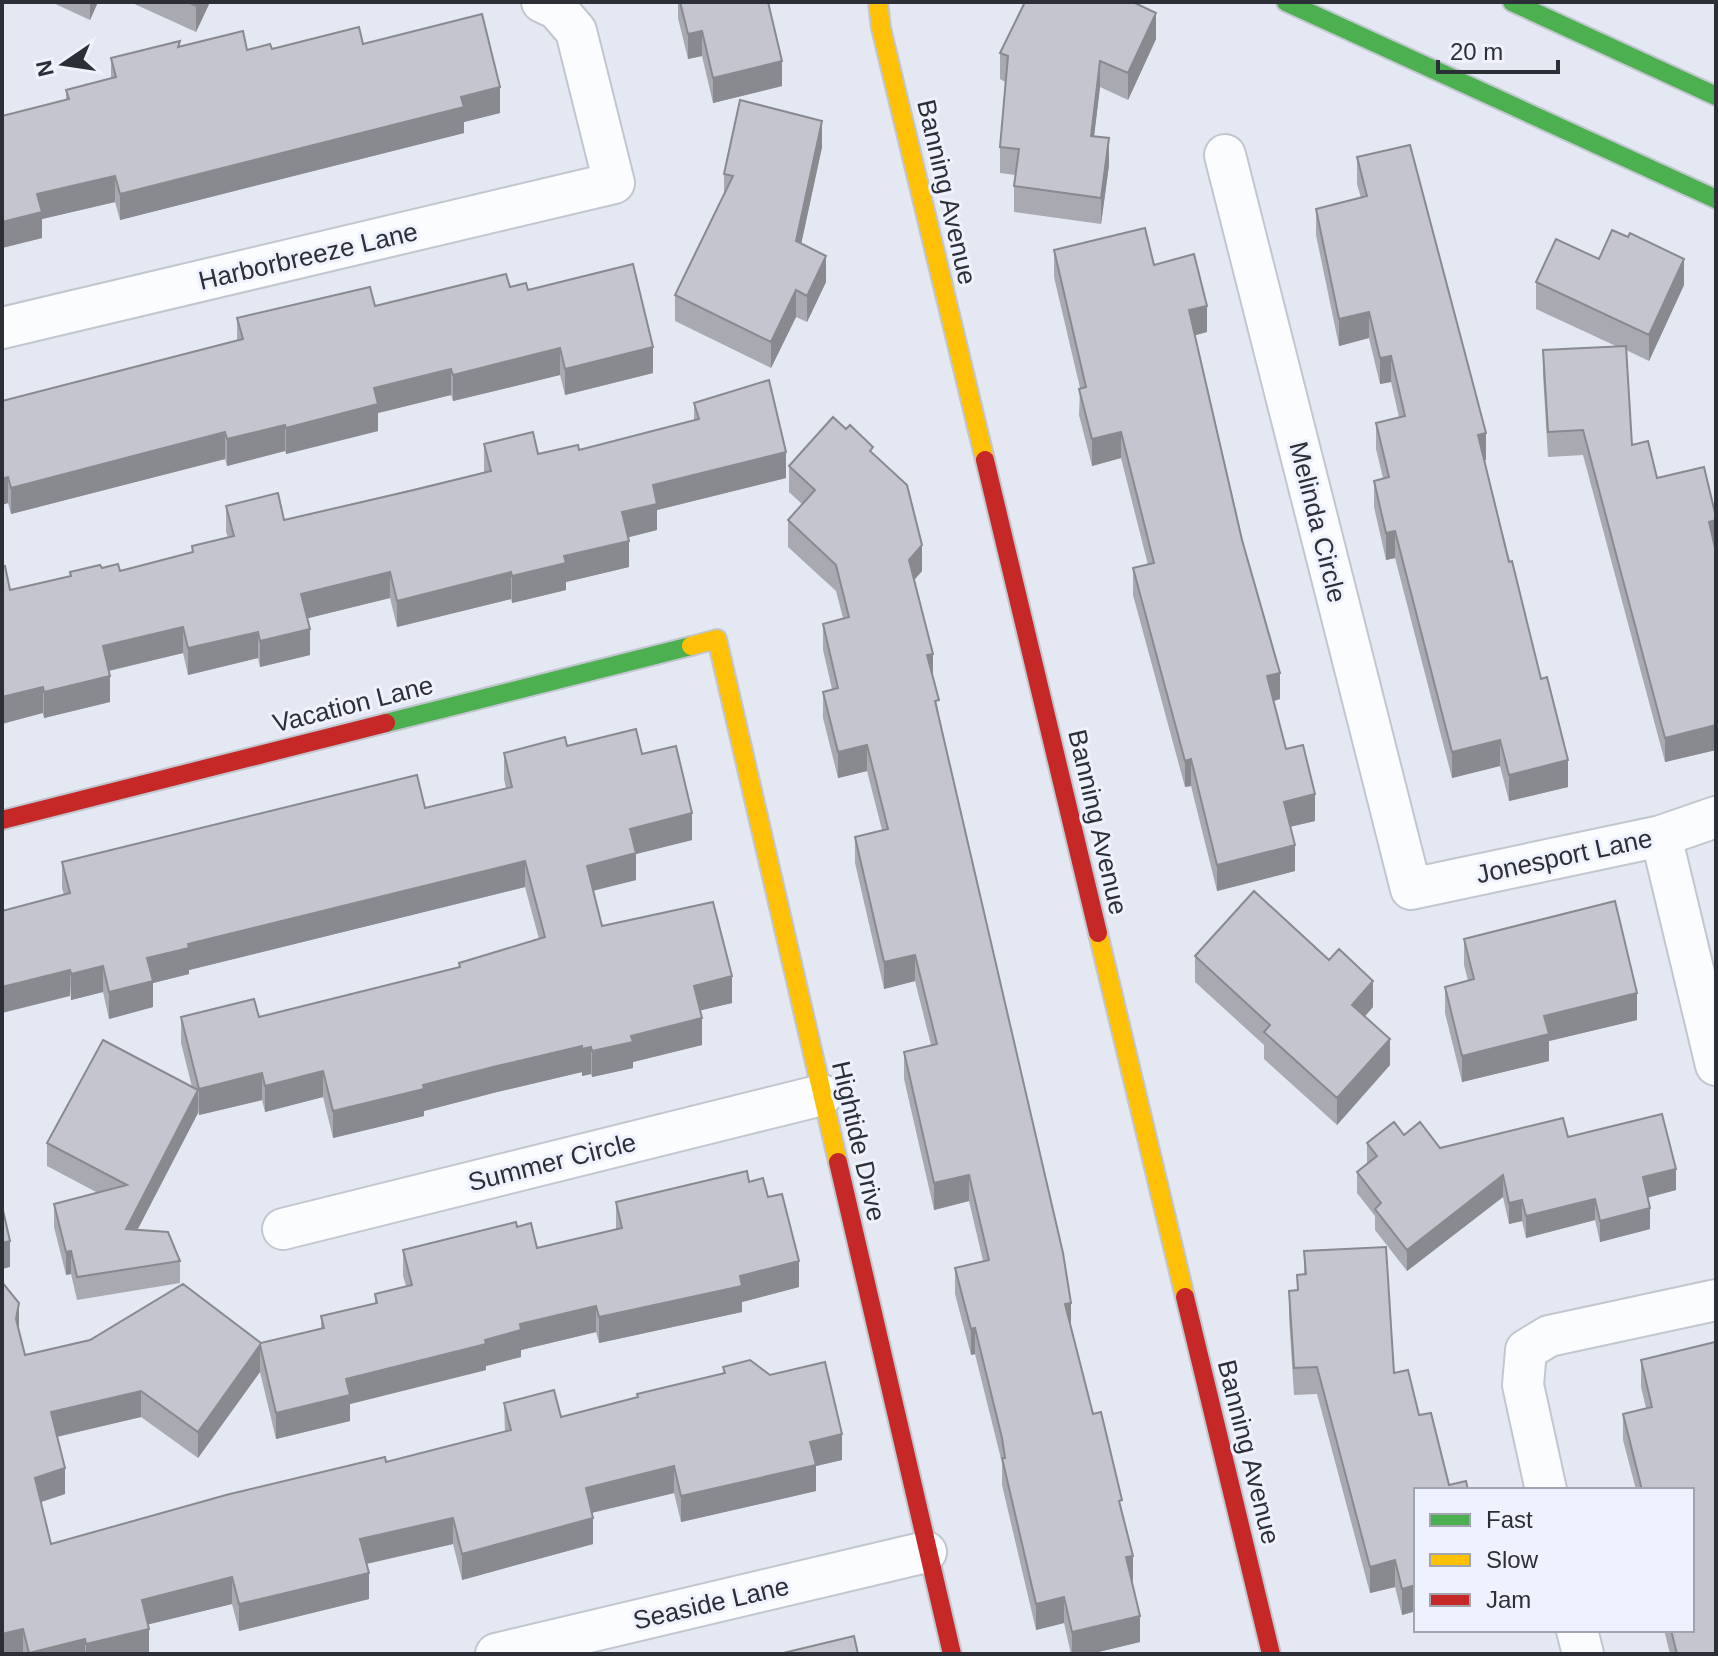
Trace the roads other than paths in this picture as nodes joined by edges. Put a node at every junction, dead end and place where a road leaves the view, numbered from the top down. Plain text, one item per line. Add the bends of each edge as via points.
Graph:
1 (542, 2) edge
2 (878, 2) edge
3 (1286, 2) edge
4 (1512, 2) edge
5 (1716, 96) edge
6 (1225, 155) dead end
7 (1716, 199) edge
8 (2, 328) edge
9 (717, 639) joint
10 (1716, 817) edge
11 (2, 820) edge
12 (1661, 836) junction
13 (1411, 889) joint
14 (1716, 1065) edge
15 (822, 1095) junction
16 (283, 1229) dead end
17 (1716, 1300) edge
18 (1546, 1488) edge
19 (926, 1552) junction
20 (496, 1654) edge
21 (952, 1654) edge
22 (1271, 1654) edge

1 - 8 street, Harborbreeze Lane via 557,9 576,31 614,183
2 - 22 street, Banning Avenue
3 - 7 street
4 - 5 street
6 - 13 street, Melinda Circle
9 - 11 street, Vacation Lane
9 - 15 street, Hightide Drive
10 - 12 street, Jonesport Lane
12 - 13 street, Jonesport Lane
12 - 14 street
15 - 16 street, Summer Circle
15 - 19 street, Hightide Drive
17 - 18 street via 1549,1336 1526,1350 1523,1385
19 - 20 street, Seaside Lane
19 - 21 street, Hightide Drive

